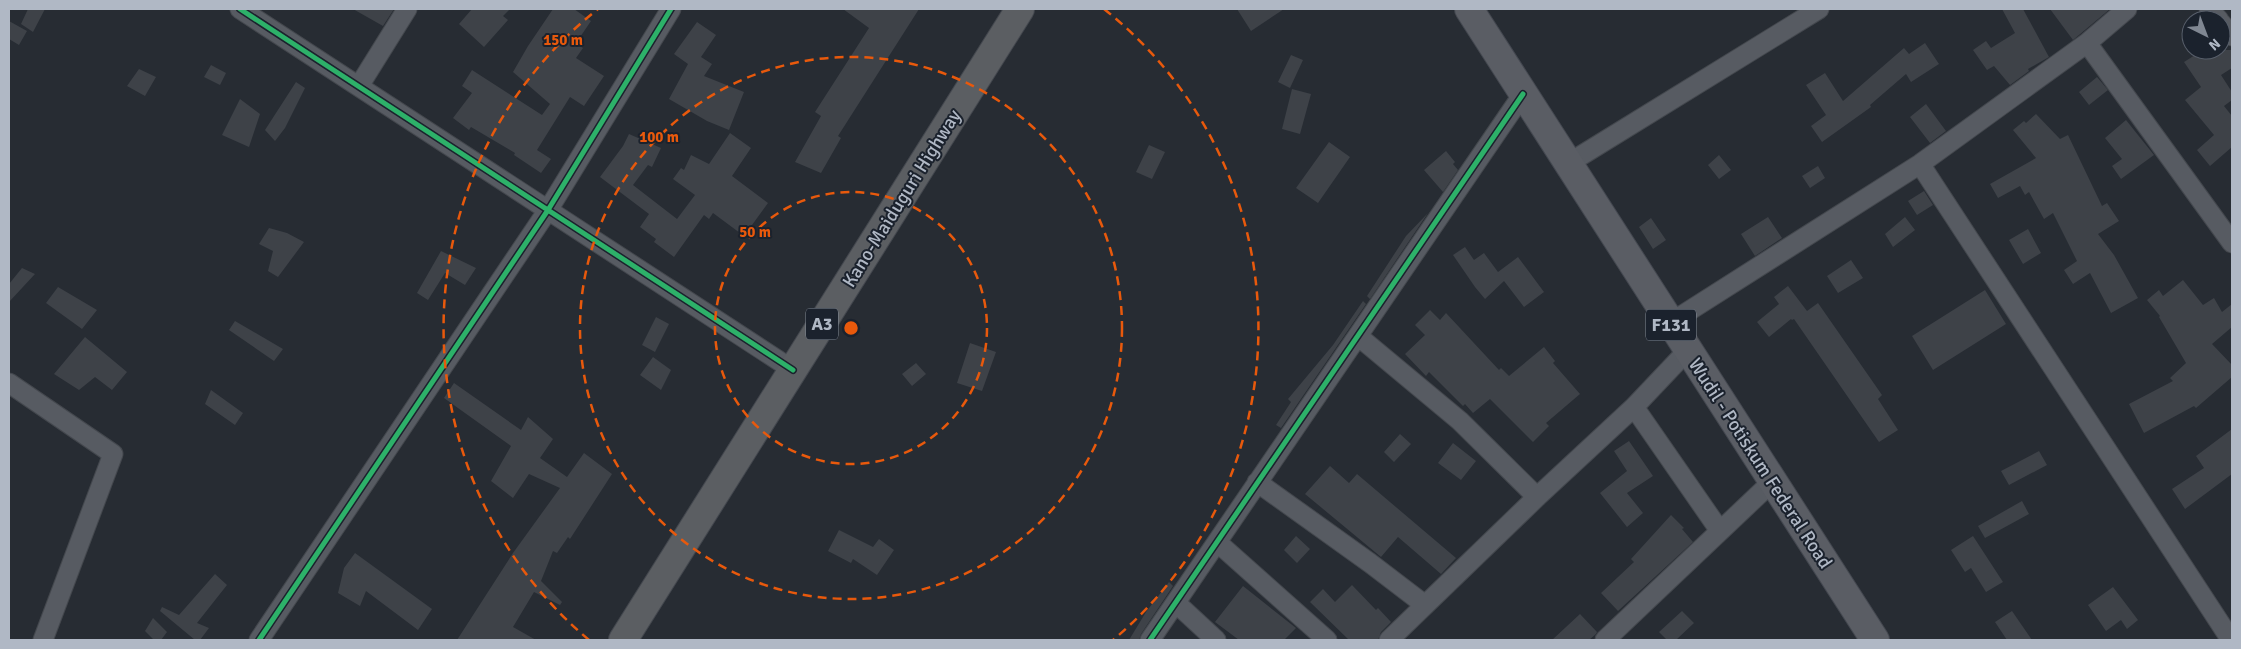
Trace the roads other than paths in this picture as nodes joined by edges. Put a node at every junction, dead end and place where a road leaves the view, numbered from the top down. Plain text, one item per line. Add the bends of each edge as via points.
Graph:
1 (240, 9) edge
2 (407, 9) edge
3 (671, 9) edge
4 (1020, 9) edge
5 (1468, 9) edge
6 (1819, 9) edge
7 (2127, 9) edge
8 (2087, 43) junction
9 (359, 86) junction
10 (1523, 94) junction
11 (1569, 163) junction
12 (1920, 164) junction
13 (548, 210) junction
14 (2232, 243) edge
15 (1670, 323) junction
16 (1358, 336) junction
17 (1688, 350) junction
18 (793, 370) junction
19 (9, 383) edge
20 (1634, 407) junction
21 (1773, 481) junction
22 (1257, 482) junction
23 (1537, 497) junction
24 (1720, 531) junction
25 (1217, 542) junction
26 (1176, 603) junction
27 (1426, 605) junction
28 (43, 640) edge
29 (259, 640) edge
30 (623, 640) edge
31 (1150, 640) edge
32 (1216, 640) edge
33 (1327, 640) edge
34 (1389, 640) edge
35 (1605, 640) edge
36 (1875, 640) edge
37 (2231, 640) edge

1 - 9 street
2 - 9 street
3 - 13 street
4 - 18 highway, Kano-Maiduguri Highway / A3
5 - 10 main road, Wudil - Potiskum Federal Road / F131
6 - 11 street
7 - 8 street
8 - 12 street
8 - 14 street
9 - 13 street
10 - 11 main road, Wudil - Potiskum Federal Road / F131
10 - 16 street
11 - 15 main road, Wudil - Potiskum Federal Road / F131
12 - 15 street
12 - 37 street
13 - 18 street
13 - 29 street
15 - 17 main road, Wudil - Potiskum Federal Road / F131
16 - 22 street
16 - 23 street via 1460,421
17 - 20 street
17 - 21 main road, Wudil - Potiskum Federal Road / F131
18 - 30 highway, Kano-Maiduguri Highway / A3
19 - 28 street via 113,454
20 - 23 street
20 - 24 street
21 - 24 street
21 - 36 main road, Wudil - Potiskum Federal Road / F131
22 - 25 street
22 - 27 street
23 - 27 street
24 - 35 street
25 - 26 street
25 - 33 street
26 - 31 street
26 - 32 street
27 - 34 street

